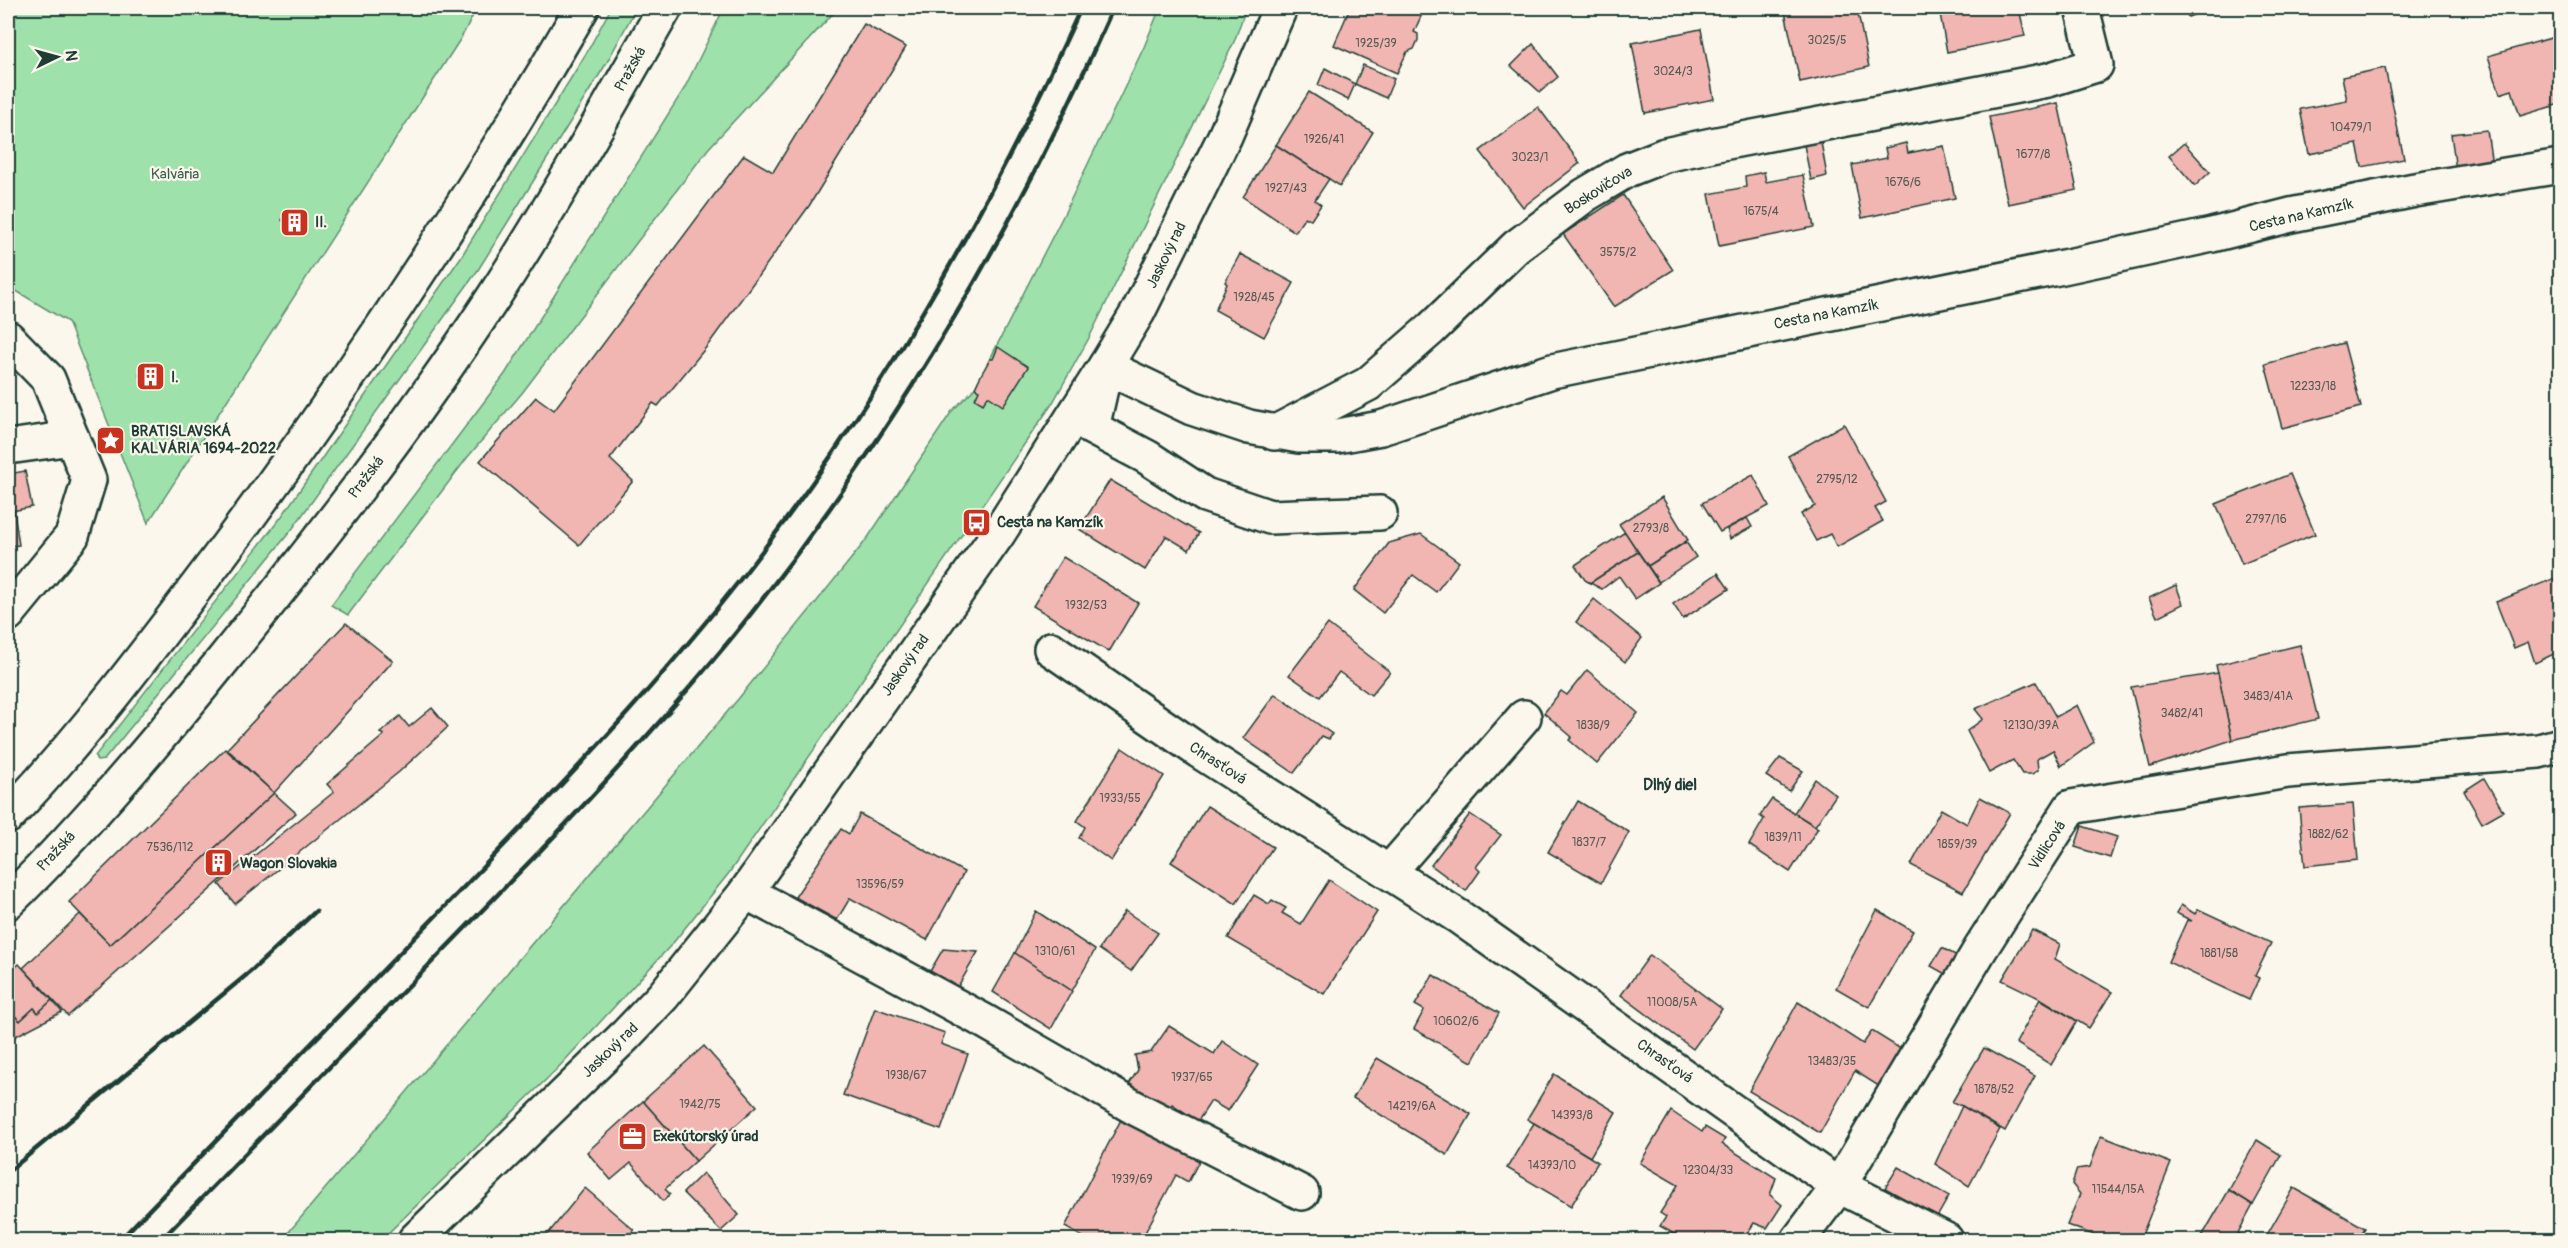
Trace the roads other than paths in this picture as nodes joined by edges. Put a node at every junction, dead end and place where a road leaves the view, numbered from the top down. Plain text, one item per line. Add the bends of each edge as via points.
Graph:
1 (582, 8) edge
2 (665, 8) edge
3 (1280, 8) edge
4 (2082, 8) edge
5 (2560, 166) edge
6 (9, 343) edge
7 (1106, 365) junction
8 (1274, 433) junction
9 (72, 438) junction
10 (8, 447) edge
11 (1380, 513) dead end
12 (14, 593) edge
13 (1051, 649) dead end
14 (1524, 717) dead end
15 (2560, 745) edge
16 (8, 816) edge
17 (1389, 872) junction
18 (746, 892) junction
19 (8, 902) edge
20 (1839, 1186) junction
21 (1302, 1193) dead end
22 (415, 1240) edge
23 (1798, 1240) edge
24 (1946, 1240) edge

1 - 16 street via 428,262 329,406 117,689
2 - 19 street, Pražská via 516,261 418,406 305,558 176,717
3 - 7 street, Jaskový rad via 1225,136 1138,312
4 - 8 street, Boskovičova via 2096,65 2048,80 1712,144 1665,155 1627,170 1585,195 1516,247 1368,384
5 - 8 street, Cesta na Kamzík via 2291,215 2063,267 1564,369 1381,428 1337,436
6 - 9 street via 48,379
7 - 8 street, Cesta na Kamzík via 1192,408
7 - 11 street via 1092,428 1148,457 1206,495 1270,517
7 - 18 street, Jaskový rad via 998,534
9 - 10 street
9 - 12 street via 89,480 72,536
13 - 17 street, Chrasťová via 1199,751
14 - 17 street
15 - 20 street, Vidlicová via 2540,751 2288,771 2071,807 1981,948
17 - 20 street, Chrasťová via 1459,917
18 - 21 street via 1135,1108
18 - 22 street, Jaskový rad via 663,996 626,1035
20 - 23 street, Vidlicová
20 - 24 street, Chrasťová

